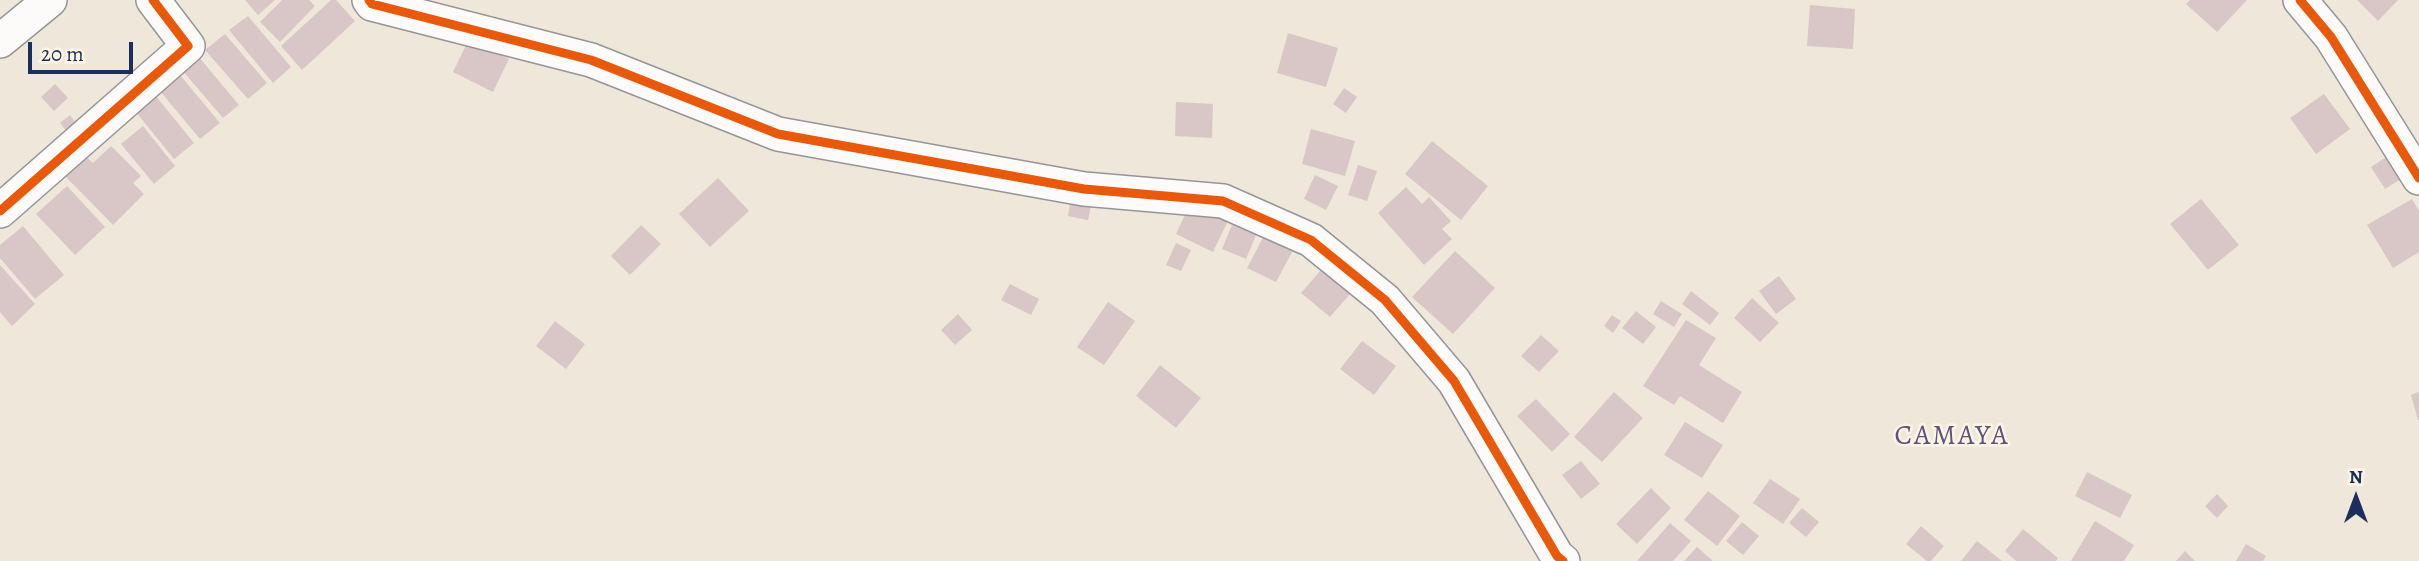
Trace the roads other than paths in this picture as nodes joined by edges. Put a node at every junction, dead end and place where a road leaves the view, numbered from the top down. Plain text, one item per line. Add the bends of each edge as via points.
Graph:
1 (50, 0) edge
2 (152, 0) edge
3 (369, 0) edge
4 (2300, 0) edge
5 (0, 41) edge
6 (2419, 178) edge
7 (0, 211) edge
8 (1563, 561) edge

1 - 5 street
2 - 7 street via 188,46
3 - 8 street via 591,60 778,134 1084,188 1223,201 1311,240 1385,300 1454,381
4 - 6 street via 2331,37

